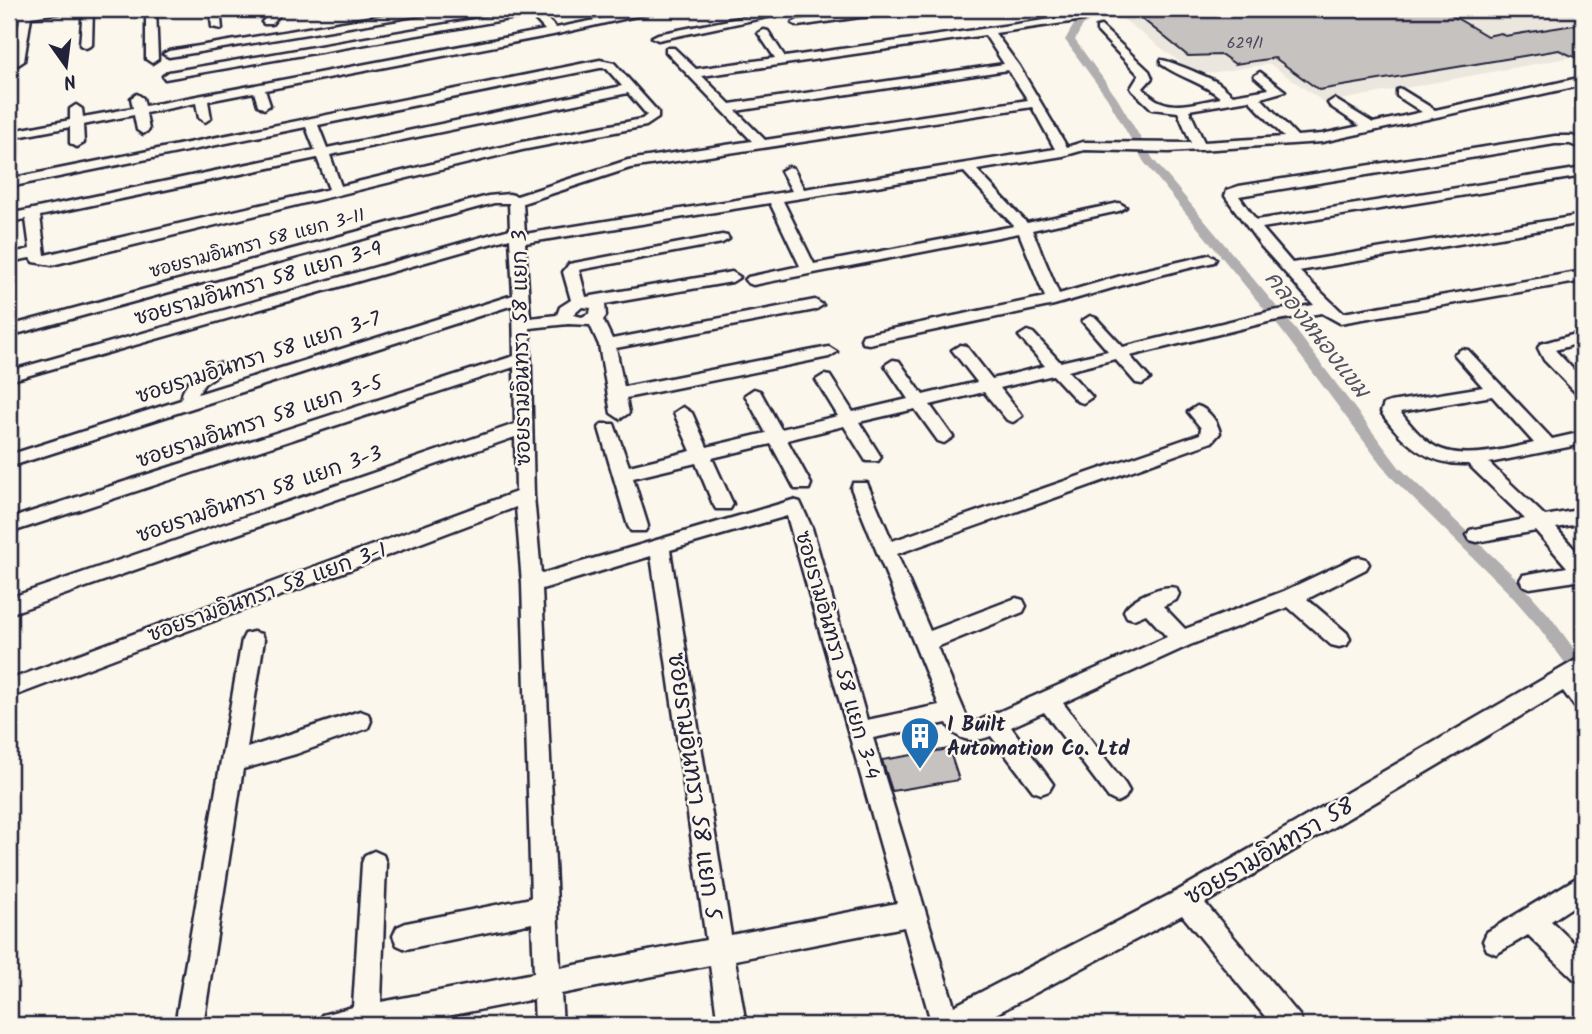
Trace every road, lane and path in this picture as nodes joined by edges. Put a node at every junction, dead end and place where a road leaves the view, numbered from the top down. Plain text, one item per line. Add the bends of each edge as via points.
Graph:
1 (66, 9) edge
2 (88, 9) edge
3 (151, 9) edge
4 (215, 9) edge
5 (279, 9) edge
6 (439, 9) edge
7 (466, 9) edge
8 (662, 9) edge
9 (800, 9) edge
10 (937, 9) edge
11 (783, 10) edge
12 (631, 11) edge
13 (26, 12) edge
14 (9, 17) edge
15 (1080, 18) dead end
16 (268, 23) dead end
17 (475, 23) junction
18 (798, 23) dead end
19 (218, 27) dead end
20 (295, 27) junction
21 (1101, 29) dead end
22 (988, 31) junction
23 (553, 32) junction
24 (764, 33) dead end
25 (664, 44) junction
26 (86, 45) dead end
27 (305, 52) junction
28 (169, 54) dead end
29 (781, 59) junction
30 (152, 60) dead end
31 (18, 61) dead end
32 (1165, 62) dead end
33 (1013, 66) junction
34 (695, 73) junction
35 (169, 76) dead end
36 (1260, 76) dead end
37 (317, 81) junction
38 (1583, 81) edge
39 (258, 87) junction
40 (632, 88) junction
41 (1401, 93) dead end
42 (1253, 97) junction
43 (201, 98) junction
44 (1231, 100) junction
45 (1036, 103) junction
46 (1334, 103) dead end
47 (138, 104) junction
48 (264, 105) dead end
49 (728, 107) junction
50 (1182, 108) junction
51 (1435, 114) junction
52 (76, 115) junction
53 (205, 118) dead end
54 (11, 120) dead end
55 (311, 122) junction
56 (1373, 129) junction
57 (143, 130) dead end
58 (10, 135) edge
59 (1295, 141) junction
60 (77, 143) dead end
61 (761, 144) junction
62 (1583, 145) edge
63 (1199, 146) junction
64 (1063, 152) junction
65 (321, 153) junction
66 (10, 154) edge
67 (967, 167) junction
68 (788, 172) dead end
69 (1583, 172) edge
70 (9, 183) edge
71 (336, 190) junction
72 (800, 194) junction
73 (774, 198) junction
74 (516, 201) junction
75 (1236, 203) joint
76 (1119, 207) dead end
77 (33, 213) junction
78 (9, 218) edge
79 (1583, 219) edge
80 (1252, 225) junction
81 (1024, 229) junction
82 (519, 235) junction
83 (722, 239) dead end
84 (37, 252) junction
85 (9, 258) edge
86 (1209, 259) dead end
87 (1290, 268) junction
88 (809, 269) junction
89 (1583, 276) edge
90 (732, 277) dead end
91 (753, 280) dead end
92 (1054, 299) junction
93 (815, 305) dead end
94 (1324, 309) junction
95 (580, 310) junction
96 (522, 312) junction
97 (1357, 317) joint
98 (1090, 321) dead end
99 (9, 331) edge
100 (1027, 336) dead end
101 (1583, 337) edge
102 (869, 339) dead end
103 (607, 345) junction
104 (960, 350) dead end
105 (829, 352) dead end
106 (1118, 353) junction
107 (1462, 354) dead end
108 (523, 359) junction
109 (893, 365) dead end
110 (219, 368) dead end
111 (1057, 368) junction
112 (9, 376) edge
113 (1142, 379) dead end
114 (824, 380) dead end
115 (988, 385) junction
116 (1496, 390) junction
117 (1583, 390) edge
118 (616, 394) junction
119 (754, 395) dead end
120 (1083, 397) dead end
121 (189, 402) junction
122 (919, 402) junction
123 (1198, 412) dead end
124 (682, 413) dead end
125 (1013, 416) dead end
126 (849, 419) junction
127 (524, 427) junction
128 (777, 437) junction
129 (944, 437) dead end
130 (1583, 438) edge
131 (1547, 445) junction
132 (702, 455) junction
133 (872, 457) dead end
134 (1465, 459) junction
135 (9, 461) edge
136 (622, 474) junction
137 (802, 484) dead end
138 (860, 488) dead end
139 (525, 496) junction
140 (723, 504) dead end
141 (1583, 516) edge
142 (1539, 522) junction
143 (9, 526) edge
144 (638, 526) dead end
145 (1477, 535) dead end
146 (660, 548) junction
147 (885, 551) junction
148 (1359, 564) dead end
149 (1530, 580) dead end
150 (532, 584) junction
151 (1170, 594) dead end
152 (1291, 597) junction
153 (9, 606) edge
154 (1016, 606) dead end
155 (1182, 639) junction
156 (1339, 639) dead end
157 (253, 640) dead end
158 (923, 642) junction
159 (1572, 673) edge
160 (9, 689) edge
161 (1047, 699) junction
162 (1583, 700) edge
163 (953, 712) junction
164 (360, 721) dead end
165 (995, 723) junction
166 (861, 732) junction
167 (232, 762) junction
168 (1041, 784) dead end
169 (1117, 791) dead end
170 (374, 863) dead end
171 (1580, 893) edge
172 (1186, 900) junction
173 (543, 908) junction
174 (912, 913) junction
175 (1531, 920) junction
176 (406, 936) dead end
177 (1496, 942) dead end
178 (720, 952) junction
179 (1583, 970) edge
180 (547, 982) junction
181 (366, 1019) junction
182 (189, 1025) edge
183 (332, 1025) edge
184 (549, 1025) edge
185 (732, 1025) edge
186 (946, 1025) edge
187 (1289, 1025) edge

1 - 13 street
2 - 26 street
3 - 30 street
4 - 19 street
5 - 16 street
6 - 20 street
7 - 17 street
8 - 12 street
9 - 11 street
10 - 18 street
11 - 25 street
12 - 23 street via 580,32
12 - 25 street
13 - 14 street
13 - 31 street
15 - 22 street via 1020,22
17 - 23 street via 536,14
17 - 27 street
20 - 27 street
20 - 28 street
21 - 50 street via 1145,74 1137,88 1150,104 1164,110
22 - 29 street
22 - 33 street
23 - 37 street via 531,41
24 - 29 street
25 - 34 street
27 - 35 street
27 - 37 street
29 - 34 street
32 - 44 street via 1212,84
33 - 45 street
33 - 49 street
34 - 49 street
36 - 42 street via 1279,91
37 - 39 street
38 - 51 street, ซอยรามอินทรา 58 แยก 3-9
39 - 43 street
39 - 48 street
40 - 55 street via 610,65 603,64
40 - 65 street
40 - 71 street via 654,115 651,120
41 - 51 street
42 - 44 street
42 - 59 street
43 - 47 street
43 - 53 street
44 - 50 street
45 - 61 street, ซอยรามอินทรา 58 แยก 3
45 - 64 street
46 - 56 street
47 - 52 street
47 - 57 street
49 - 61 street
50 - 63 street
51 - 56 street, ซอยรามอินทรา 58 แยก 3-9
52 - 58 street
52 - 60 street
54 - 58 street
55 - 65 street
55 - 70 street
56 - 59 street, ซอยรามอินทรา 58 แยก 3-9
58 - 66 street
59 - 63 street, ซอยรามอินทรา 58 แยก 3-9
61 - 74 street, ซอยรามอินทรา 58 แยก 3 via 612,167
62 - 75 street via 1563,139 1292,180 1239,190 1232,193
63 - 64 street, ซอยรามอินทรา 58 แยก 3-9 via 1083,146
64 - 67 street, ซอยรามอินทรา 58 แยก 3-9
65 - 71 street
65 - 77 street
67 - 72 street, ซอยรามอินทรา 58 แยก 3-9
67 - 81 street
68 - 72 street
69 - 80 street
71 - 84 street via 52,260 38,259
72 - 73 street, ซอยรามอินทรา 58 แยก 3-9
73 - 82 street, ซอยรามอินทรา 58 แยก 3-9
73 - 88 street
74 - 82 street, ซอยรามอินทรา 58 แยก 3
74 - 99 street, ซอยรามอินทรา 58 แยก 3-11 via 484,201
75 - 80 street
76 - 81 street
77 - 78 street
77 - 84 street
79 - 87 street
80 - 87 street
81 - 88 street
81 - 92 street
82 - 96 street, ซอยรามอินทรา 58 แยก 3
82 - 112 street, ซอยรามอินทรา 58 แยก 3-9
83 - 95 street via 574,267 571,272
84 - 85 street
86 - 92 street
87 - 94 street
88 - 91 street
89 - 97 street
90 - 95 street, ซอยรามอินทรา 58 แยก 3-7
92 - 102 street
93 - 103 street
94 - 97 street via 1340,318
94 - 106 street via 1278,315
95 - 96 street, ซอยรามอินทรา 58 แยก 3-7
95 - 103 street
96 - 108 street, ซอยรามอินทรา 58 แยก 3
96 - 121 street, ซอยรามอินทรา 58 แยก 3-7
98 - 106 street
100 - 111 street
101 - 117 street via 1546,348
103 - 118 street
104 - 115 street
105 - 118 street
106 - 111 street
106 - 113 street
107 - 116 street
108 - 127 street, ซอยรามอินทรา 58 แยก 3
108 - 143 street, ซอยรามอินทรา 58 แยก 3-5
109 - 122 street
110 - 121 street via 194,383
111 - 115 street
111 - 120 street
114 - 126 street
115 - 122 street
115 - 125 street
116 - 131 street
116 - 134 street via 1390,408 1427,450
118 - 136 street via 614,420
119 - 128 street
121 - 135 street, ซอยรามอินทรา 58 แยก 3-7
122 - 126 street
122 - 129 street
123 - 147 street via 1210,427 1206,438
124 - 132 street
126 - 128 street
126 - 133 street
127 - 139 street, ซอยรามอินทรา 58 แยก 3
127 - 153 street, ซอยรามอินทรา 58 แยก 3-3
128 - 132 street
128 - 137 street
130 - 131 street
131 - 134 street
132 - 136 street
132 - 140 street
134 - 142 street
136 - 144 street
138 - 147 street
139 - 150 street, ซอยรามอินทรา 58 แยก 3
139 - 160 street, ซอยรามอินทรา 58 แยก 3-1
141 - 142 street
142 - 145 street
142 - 149 street via 1583,572
146 - 150 street, ซอยรามอินทรา 58 แยก 3-4
146 - 166 street, ซอยรามอินทรา 58 แยก 3-4 via 793,507
146 - 178 street, ซอยรามอินทรา 58 แยก 5
147 - 158 street
148 - 152 street
150 - 173 street, ซอยรามอินทรา 58 แยก 3
151 - 155 street via 1141,607
152 - 155 street
152 - 156 street
154 - 158 street
155 - 161 street
157 - 167 street
158 - 163 street
159 - 162 street
159 - 172 street, ซอยรามอินทรา 58
161 - 165 street
161 - 169 street
163 - 165 street via 965,731 976,732
163 - 166 street
164 - 167 street
165 - 168 street
166 - 174 street, ซอยรามอินทรา 58 แยก 3-4
167 - 182 street
170 - 181 street
171 - 175 street
172 - 186 street, ซอยรามอินทรา 58
172 - 187 street
173 - 176 street
173 - 180 street, ซอยรามอินทรา 58 แยก 3
174 - 178 street
174 - 186 street, ซอยรามอินทรา 58 แยก 3-4
175 - 177 street
175 - 179 street
178 - 180 street
178 - 185 street, ซอยรามอินทรา 58 แยก 5
180 - 181 street
180 - 184 street, ซอยรามอินทรา 58 แยก 3
181 - 183 street

